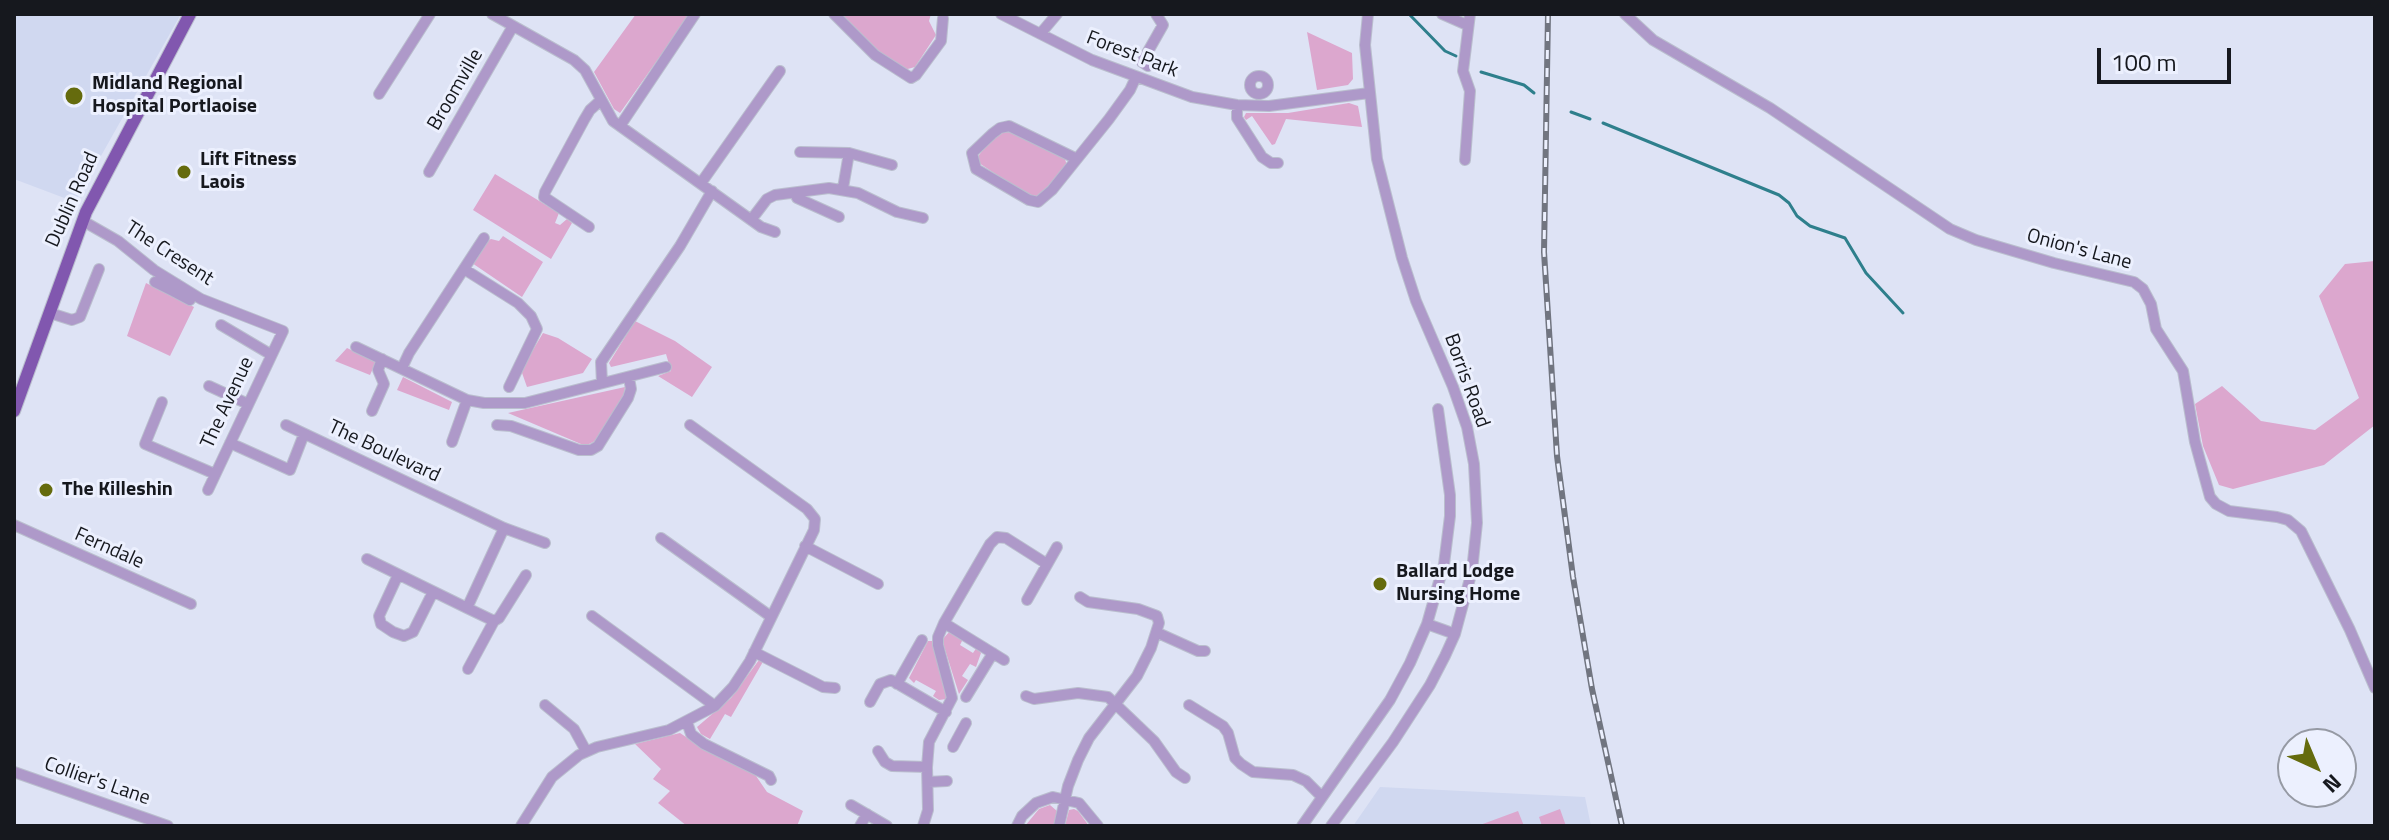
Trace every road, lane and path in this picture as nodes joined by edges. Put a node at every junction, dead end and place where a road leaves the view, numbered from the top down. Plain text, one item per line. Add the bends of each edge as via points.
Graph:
1 (190, 14) edge
2 (430, 14) edge
3 (492, 14) edge
4 (695, 14) edge
5 (834, 14) edge
6 (1001, 14) edge
7 (1057, 14) edge
8 (1156, 14) edge
9 (1368, 14) edge
10 (1442, 14) edge
11 (1625, 14) edge
12 (943, 18) dead end
13 (1469, 20) edge
14 (513, 26) junction
15 (1041, 33) junction
16 (1148, 66) dead end
17 (780, 71) dead end
18 (1136, 77) junction
19 (1369, 93) junction
20 (379, 94) dead end
21 (600, 101) junction
22 (1237, 105) junction
23 (620, 126) junction
24 (800, 152) dead end
25 (849, 153) junction
26 (1077, 159) junction
27 (1465, 160) dead end
28 (1278, 163) dead end
29 (892, 165) dead end
30 (429, 172) dead end
31 (701, 183) junction
32 (843, 188) junction
33 (712, 191) junction
34 (795, 193) junction
35 (839, 217) dead end
36 (923, 218) dead end
37 (751, 220) junction
38 (83, 221) junction
39 (589, 227) dead end
40 (775, 232) dead end
41 (484, 238) dead end
42 (99, 269) dead end
43 (464, 269) junction
44 (155, 282) dead end
45 (175, 287) junction
46 (190, 300) dead end
47 (50, 313) junction
48 (221, 325) dead end
49 (283, 331) joint
50 (356, 347) dead end
51 (270, 354) junction
52 (382, 359) junction
53 (666, 367) dead end
54 (402, 368) junction
55 (629, 378) junction
56 (602, 383) junction
57 (209, 386) dead end
58 (509, 387) dead end
59 (467, 400) junction
60 (162, 402) dead end
61 (248, 404) junction
62 (1438, 409) dead end
63 (14, 411) edge
64 (372, 411) dead end
65 (286, 425) dead end
66 (497, 425) dead end
67 (690, 425) dead end
68 (304, 434) junction
69 (452, 442) dead end
70 (230, 443) junction
71 (215, 474) junction
72 (208, 490) dead end
73 (14, 525) edge
74 (504, 528) junction
75 (661, 538) dead end
76 (545, 543) dead end
77 (805, 546) junction
78 (1057, 547) dead end
79 (367, 559) dead end
80 (1047, 564) junction
81 (398, 575) junction
82 (526, 575) dead end
83 (878, 584) dead end
84 (433, 592) junction
85 (1080, 597) dead end
86 (1027, 600) dead end
87 (191, 604) dead end
88 (467, 608) junction
89 (592, 616) dead end
90 (770, 616) junction
91 (494, 621) junction
92 (944, 623) junction
93 (1427, 624) junction
94 (1158, 633) junction
95 (1455, 634) junction
96 (922, 640) dead end
97 (1205, 651) dead end
98 (754, 652) junction
99 (993, 653) junction
100 (1004, 660) dead end
101 (468, 669) dead end
102 (897, 684) junction
103 (835, 688) dead end
104 (2375, 688) edge
105 (1026, 696) dead end
106 (966, 697) dead end
107 (870, 702) dead end
108 (1115, 702) junction
109 (545, 705) dead end
110 (1189, 705) dead end
111 (715, 706) junction
112 (946, 712) junction
113 (687, 722) junction
114 (966, 723) dead end
115 (938, 727) junction
116 (586, 751) junction
117 (878, 751) dead end
118 (927, 767) junction
119 (14, 772) edge
120 (1185, 778) dead end
121 (771, 780) dead end
122 (947, 781) dead end
123 (928, 782) junction
124 (1322, 797) junction
125 (1065, 799) junction
126 (851, 805) dead end
127 (867, 814) junction
128 (168, 826) edge
129 (521, 826) edge
130 (860, 826) edge
131 (887, 826) edge
132 (923, 826) edge
133 (1017, 826) edge
134 (1059, 826) edge
135 (1098, 826) edge
136 (1302, 826) edge
137 (1331, 826) edge

1 - 38 main road, Dublin Road
2 - 20 street
3 - 14 street
4 - 23 street
5 - 12 street via 875,55 911,78 941,41
6 - 15 street, Forest Park
7 - 15 street
8 - 16 street via 1163,25 1142,62
9 - 19 street, Borris Road
10 - 13 street
11 - 104 street, Onion's Lane via 1653,40 1770,108 1950,229 2134,282 2143,289 2156,329 2183,371 2210,497 2229,511 2288,520 2301,531
13 - 27 street via 1463,71 1470,91
14 - 21 street via 580,64
14 - 30 street, Broomville
15 - 18 street, Forest Park via 1072,52
17 - 31 street
18 - 22 street, Forest Park via 1192,97
18 - 26 street
19 - 22 street, Forest Park
19 - 95 street, Borris Road via 1377,159 1402,258 1462,410 1474,464 1477,523 1472,571
21 - 23 street
21 - 39 street via 584,120 544,197
22 - 28 street via 1237,118 1262,157
23 - 31 street
24 - 25 street
25 - 29 street
25 - 32 street
26 - 26 street via 1009,126 972,153 976,169 1038,202
31 - 33 street
32 - 34 street
32 - 36 street
33 - 37 street
33 - 56 street via 601,362
34 - 35 street
34 - 37 street via 767,199
37 - 40 street
38 - 45 street, The Cresent via 118,241
38 - 47 main road, Dublin Road
41 - 43 street
42 - 47 street via 80,317 72,320
43 - 54 street
43 - 58 street via 518,303 537,329
44 - 45 street
45 - 46 street
45 - 49 street, The Cresent
47 - 63 main road, Dublin Road
48 - 51 street
49 - 51 street, The Avenue
50 - 52 street
51 - 61 street, The Avenue
52 - 54 street
52 - 64 street via 378,370 384,384
53 - 55 street
54 - 59 street
55 - 56 street
55 - 66 street via 628,398 591,450
56 - 59 street via 525,403
57 - 61 street
59 - 69 street
60 - 71 street via 145,444
61 - 70 street, The Avenue
62 - 93 street via 1450,516 1444,564
65 - 68 street
67 - 77 street via 812,512 816,524
68 - 70 street, The Boulevard via 290,470
68 - 74 street, The Boulevard
70 - 71 street, The Avenue
71 - 72 street, The Avenue
73 - 87 street, Ferndale
74 - 76 street, The Boulevard
74 - 88 street
75 - 90 street
77 - 83 street
77 - 90 street
78 - 80 street
79 - 81 street
80 - 86 street
80 - 92 street via 997,537
81 - 84 street
81 - 84 street via 379,616 393,632 413,632
82 - 91 street
84 - 88 street
85 - 94 street via 1157,616
88 - 91 street
89 - 111 street
90 - 98 street
91 - 101 street
92 - 99 street
92 - 112 street via 938,645 952,698
93 - 95 street
93 - 124 street via 1390,700
94 - 97 street
94 - 108 street via 1137,676
95 - 137 street, Borris Road via 1430,685
96 - 102 street
98 - 103 street
98 - 111 street
99 - 100 street
99 - 106 street
102 - 107 street via 883,682
102 - 112 street
105 - 108 street via 1099,694
108 - 120 street
108 - 125 street via 1089,738
109 - 116 street via 574,729
110 - 124 street via 1223,726 1241,764 1253,772 1293,775
111 - 113 street
112 - 115 street
113 - 116 street
113 - 121 street via 691,734 704,744
114 - 115 street via 955,742
115 - 118 street via 929,742
116 - 129 street via 552,777
117 - 118 street via 892,766
118 - 123 street
119 - 128 street, Collier's Lane
122 - 123 street
123 - 132 street
124 - 136 street
125 - 133 street via 1036,803
125 - 134 street
125 - 135 street via 1079,803
126 - 127 street
127 - 130 street
127 - 131 street

